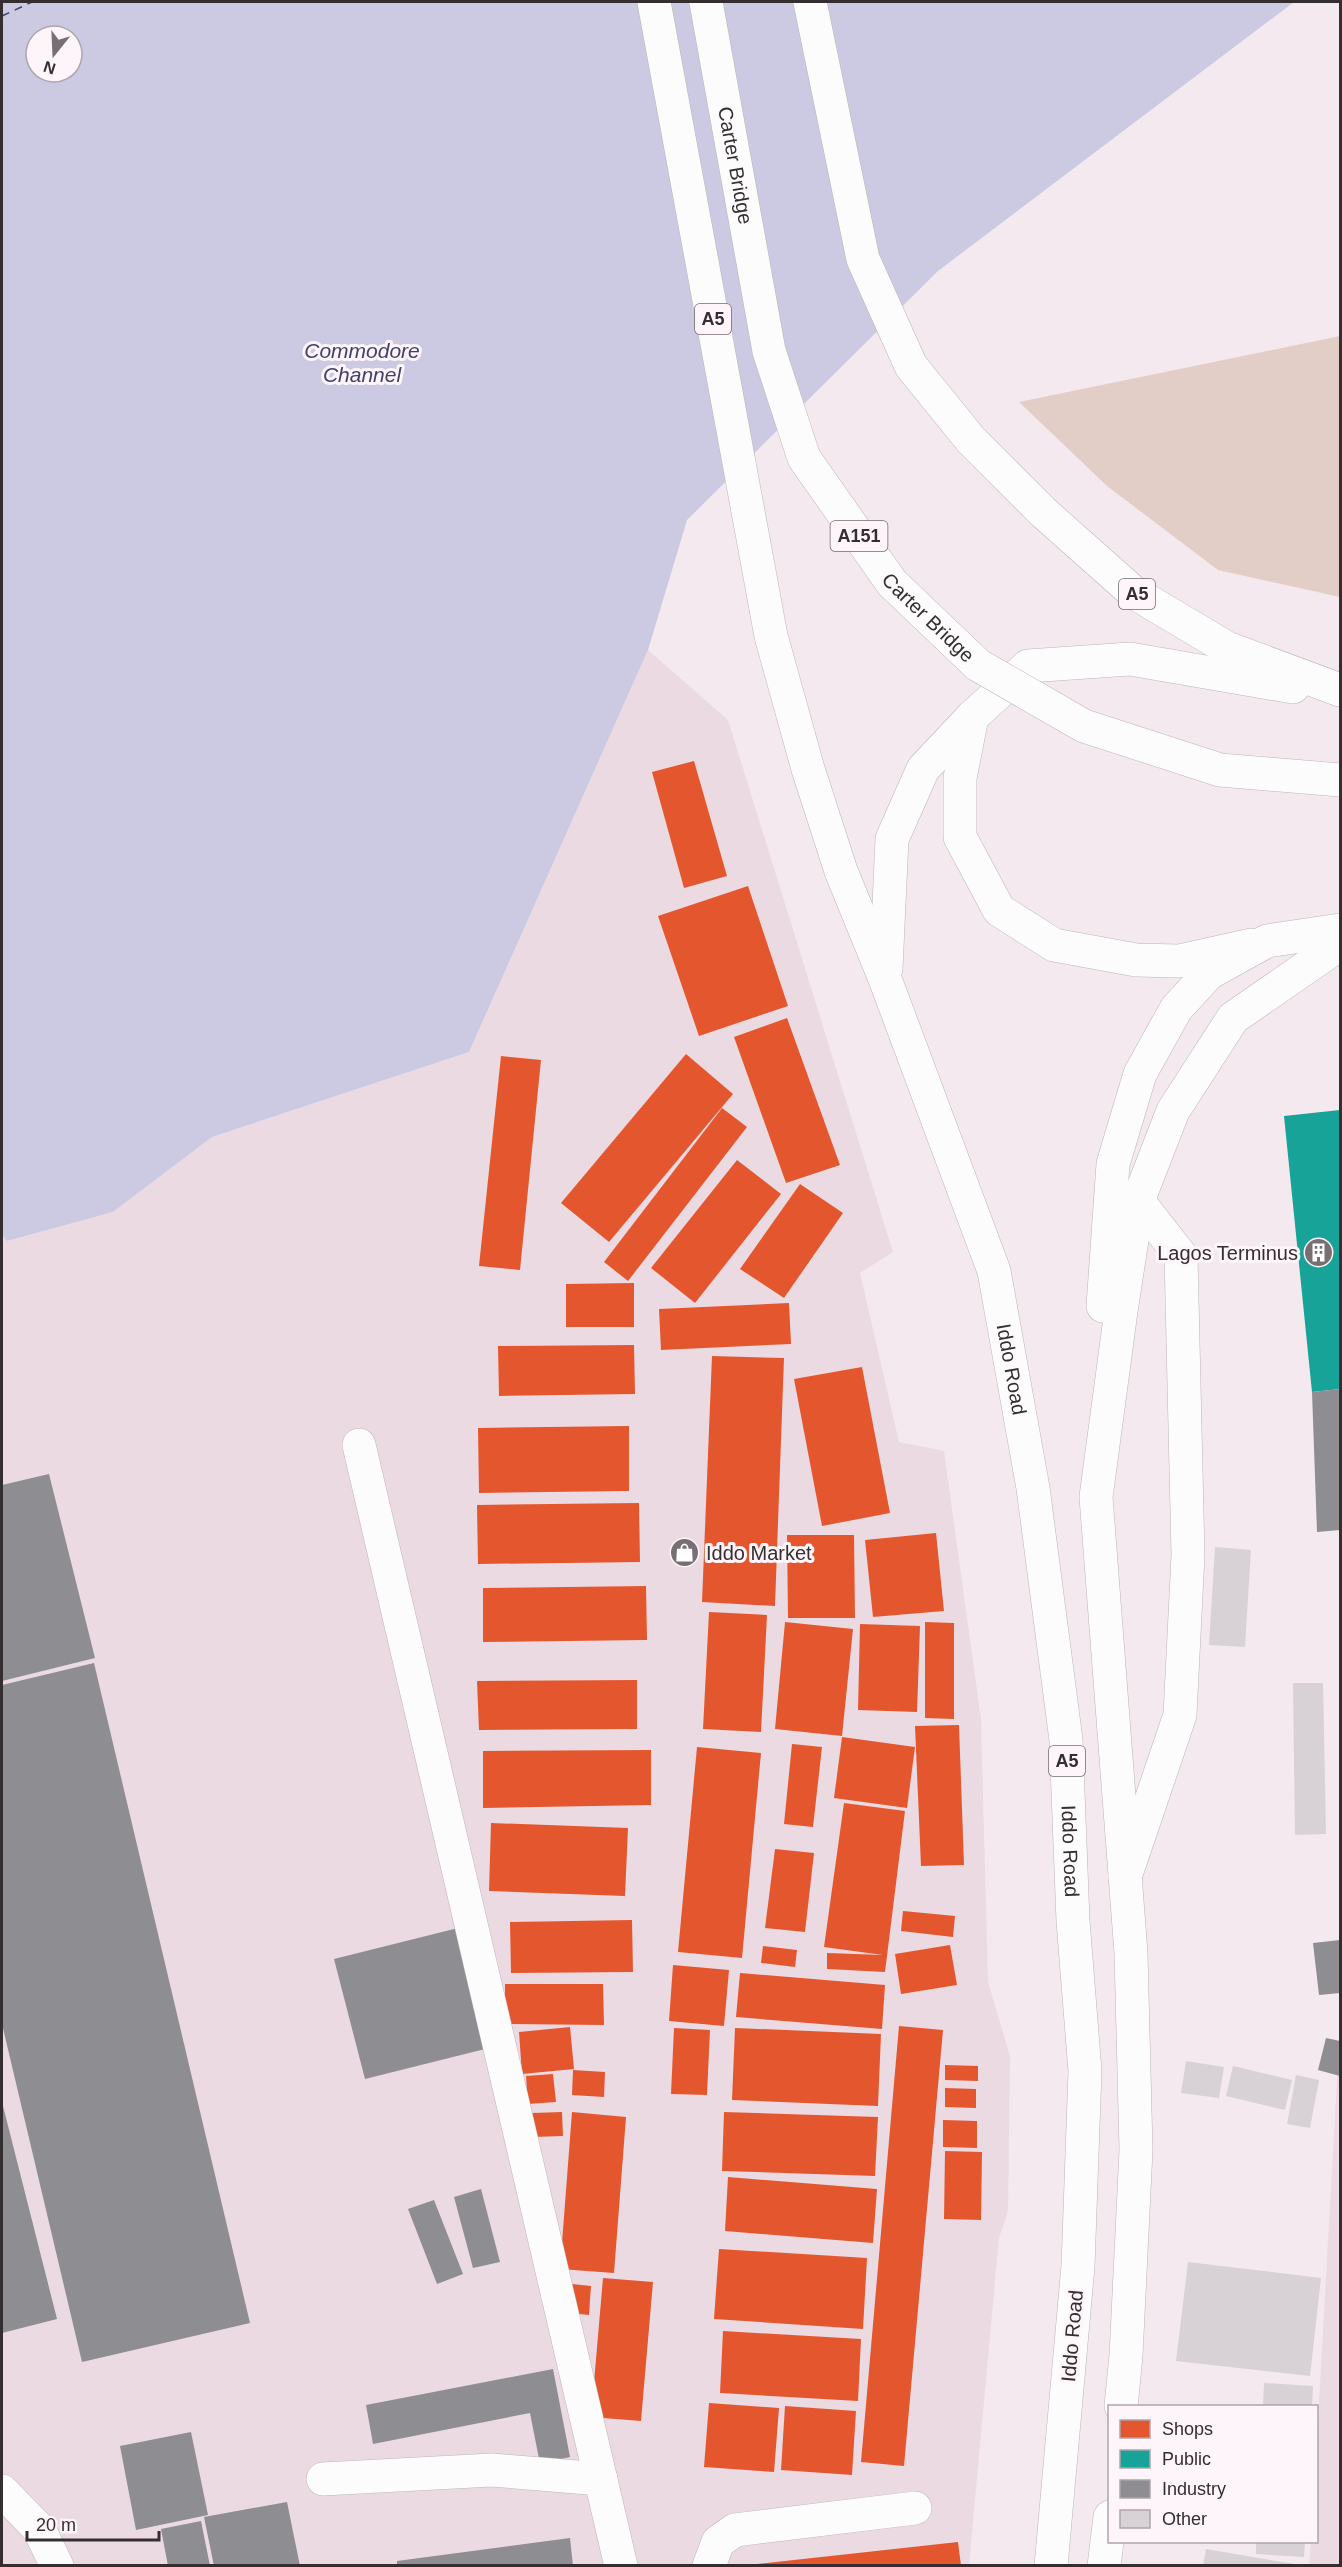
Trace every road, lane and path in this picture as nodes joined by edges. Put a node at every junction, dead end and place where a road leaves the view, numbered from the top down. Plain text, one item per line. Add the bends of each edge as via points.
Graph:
1 (654, 2) edge
2 (706, 2) edge
3 (810, 2) edge
4 (1341, 690) edge
5 (1341, 695) edge
6 (972, 717) junction
7 (1341, 780) edge
8 (1341, 930) edge
9 (1267, 941) junction
10 (1341, 944) edge
11 (885, 980) junction
12 (1138, 1202) junction
13 (359, 1445) dead end
14 (1096, 1497) junction
15 (1125, 1877) junction
16 (1121, 2405) edge
17 (323, 2479) dead end
18 (601, 2479) junction
19 (2, 2491) edge
20 (915, 2508) dead end
21 (1108, 2533) edge
22 (57, 2565) edge
23 (621, 2565) edge
24 (709, 2565) edge
25 (1052, 2565) edge
26 (1104, 2565) edge

1 - 11 main road, A5 via 771,636 841,872
2 - 7 main road, Carter Bridge / A151, bridge via 769,351 804,458 892,583 978,665 1084,726 1220,770
3 - 4 main road, A5 via 863,260 911,366 971,441 1132,592 1227,648
5 - 6 main road via 1130,659 1028,666
6 - 9 main road via 960,778 960,837 999,910 1054,945 1136,960 1179,961
6 - 11 main road via 923,769 892,839
8 - 9 main road
9 - 14 main road via 1209,973 1176,1009 1140,1074 1113,1164
10 - 12 main road via 1233,1018 1173,1111
11 - 25 main road, Iddo Road / A5 via 994,1271 1033,1488 1066,1740 1073,1921 1085,2071 1078,2266
12 - 14 main road
12 - 15 main road via 1181,1256 1188,1556 1180,1715
13 - 18 main road
14 - 15 main road
15 - 16 main road via 1136,2150
17 - 18 main road via 492,2470
18 - 23 main road
19 - 22 main road via 39,2529
20 - 24 main road via 735,2530 718,2542
21 - 26 main road

